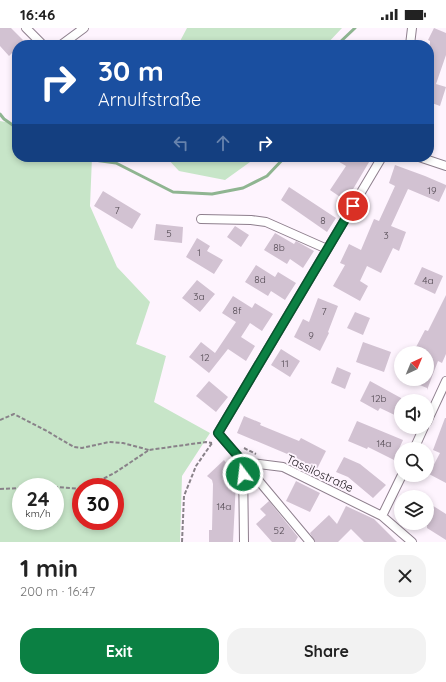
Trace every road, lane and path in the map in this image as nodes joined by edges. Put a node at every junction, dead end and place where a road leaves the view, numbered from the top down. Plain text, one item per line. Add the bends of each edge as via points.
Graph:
1 (26, 28) edge
2 (84, 28) edge
3 (412, 28) edge
4 (38, 40) edge
5 (68, 40) edge
6 (411, 40) edge
7 (379, 162) edge
8 (434, 162) edge
9 (446, 166) edge
10 (201, 219) dead end
11 (327, 249) junction
12 (446, 381) edge
13 (434, 407) edge
14 (0, 420) edge
15 (218, 433) junction
16 (212, 443) junction
17 (239, 446) dead end
18 (149, 450) junction
19 (260, 455) dead end
20 (243, 462) junction
21 (105, 478) edge
22 (399, 482) edge
23 (12, 488) edge
24 (0, 489) edge
25 (382, 516) junction
26 (182, 542) edge
27 (244, 542) edge
28 (310, 542) edge
29 (412, 542) edge

1 - 4 street
2 - 5 street
3 - 6 street
7 - 11 street
8 - 9 street
10 - 11 street via 266,222
11 - 15 street
12 - 13 street
14 - 18 path via 14,414 74,447 82,448 110,442
15 - 16 path
15 - 20 street
16 - 18 path
16 - 26 path via 196,466 184,496
17 - 19 path
18 - 21 path
20 - 25 street, Tassilostraße via 283,467
20 - 27 street
20 - 28 street
22 - 25 street
23 - 24 path
25 - 29 street, Tassilostraße

